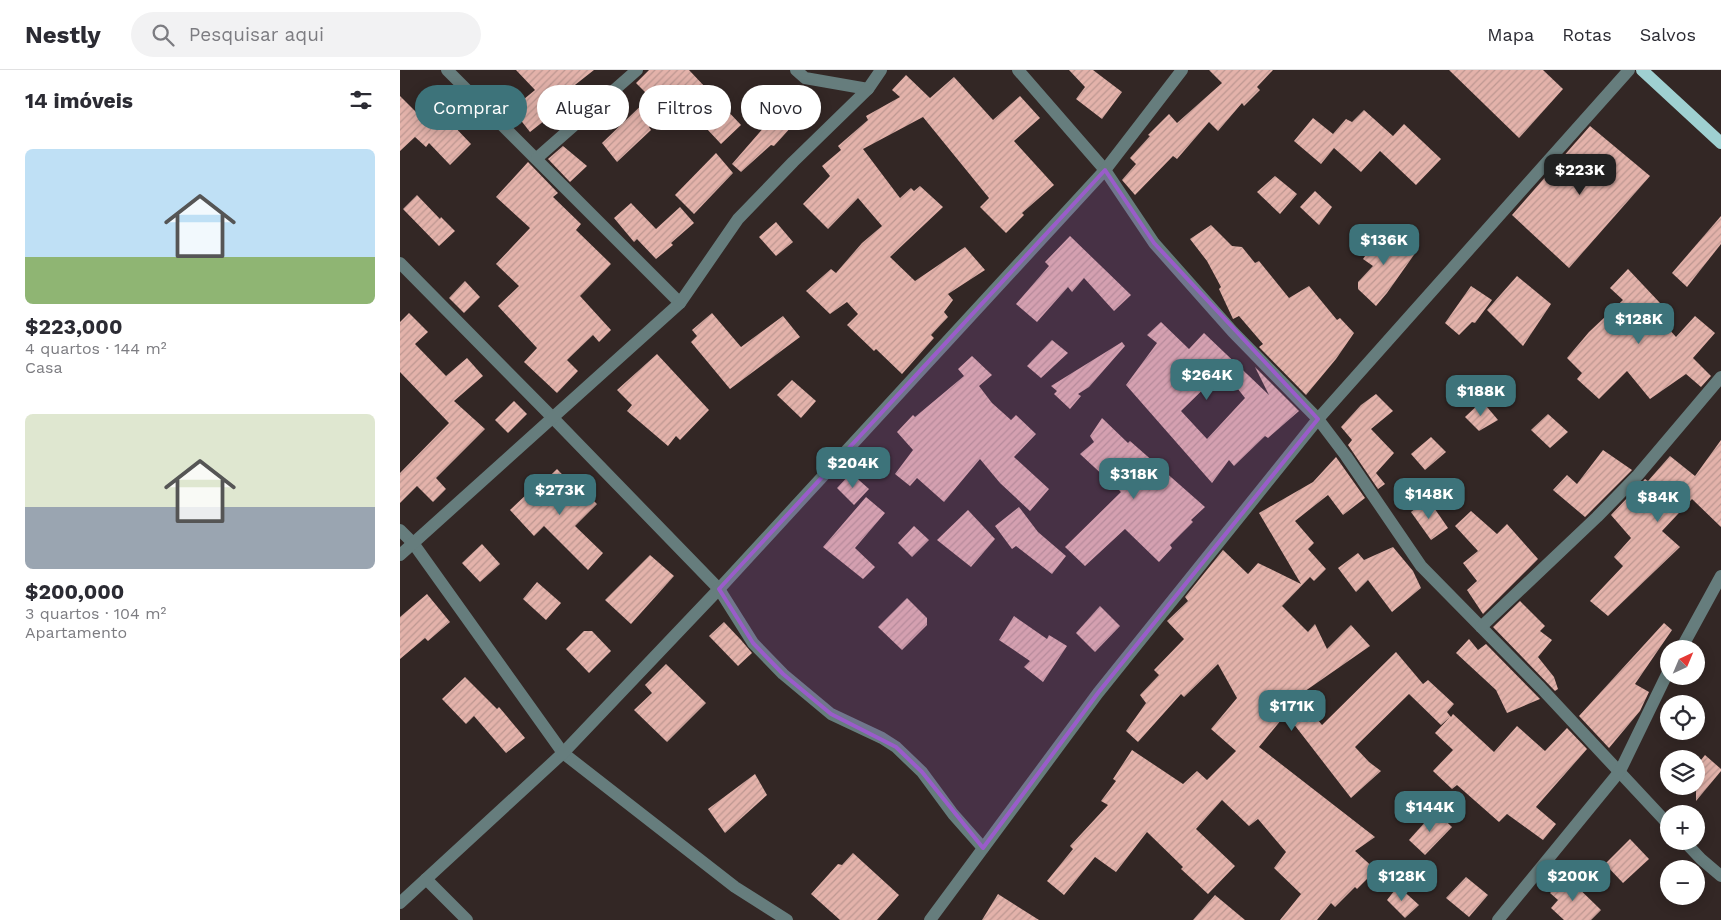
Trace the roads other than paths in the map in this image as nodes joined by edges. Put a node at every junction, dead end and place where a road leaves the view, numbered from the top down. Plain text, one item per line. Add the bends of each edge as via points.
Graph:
1 (447, 70) edge
2 (637, 70) edge
3 (796, 70) edge
4 (881, 70) edge
5 (1018, 70) edge
6 (1182, 70) edge
7 (1629, 70) edge
8 (1642, 70) edge
9 (868, 89) junction
10 (1721, 143) edge
11 (537, 158) junction
12 (1105, 170) junction
13 (400, 263) edge
14 (680, 303) junction
15 (1721, 377) edge
16 (552, 417) junction
17 (1318, 420) junction
18 (400, 530) edge
19 (413, 543) junction
20 (400, 555) edge
21 (1721, 576) edge
22 (719, 589) junction
23 (1481, 627) junction
24 (1685, 640) edge
25 (1662, 685) edge
26 (563, 753) junction
27 (1620, 771) junction
28 (1660, 814) edge
29 (983, 848) junction
30 (1692, 850) edge
31 (1721, 876) edge
32 (426, 879) junction
33 (400, 903) edge
34 (467, 920) edge
35 (788, 920) edge
36 (930, 920) edge
37 (1498, 920) edge

1 - 11 street
2 - 11 street
3 - 9 street via 805,78
4 - 9 street
5 - 12 street
6 - 12 street
7 - 17 street
8 - 10 main road
9 - 14 street via 738,218
11 - 14 street
12 - 17 street via 1154,243 1233,332
12 - 22 street
13 - 16 street
14 - 16 street
15 - 23 street via 1638,475
16 - 19 street
16 - 22 street
17 - 23 street via 1421,566
17 - 29 street via 1098,693
18 - 19 street
19 - 20 street
19 - 26 street
21 - 24 street
22 - 26 street
22 - 29 street via 753,643 783,674 831,714 896,747 922,772
23 - 27 street
25 - 27 street
26 - 32 street
26 - 35 street via 735,887
27 - 28 street
27 - 37 street
29 - 36 street
30 - 31 street
32 - 33 street
32 - 34 street

